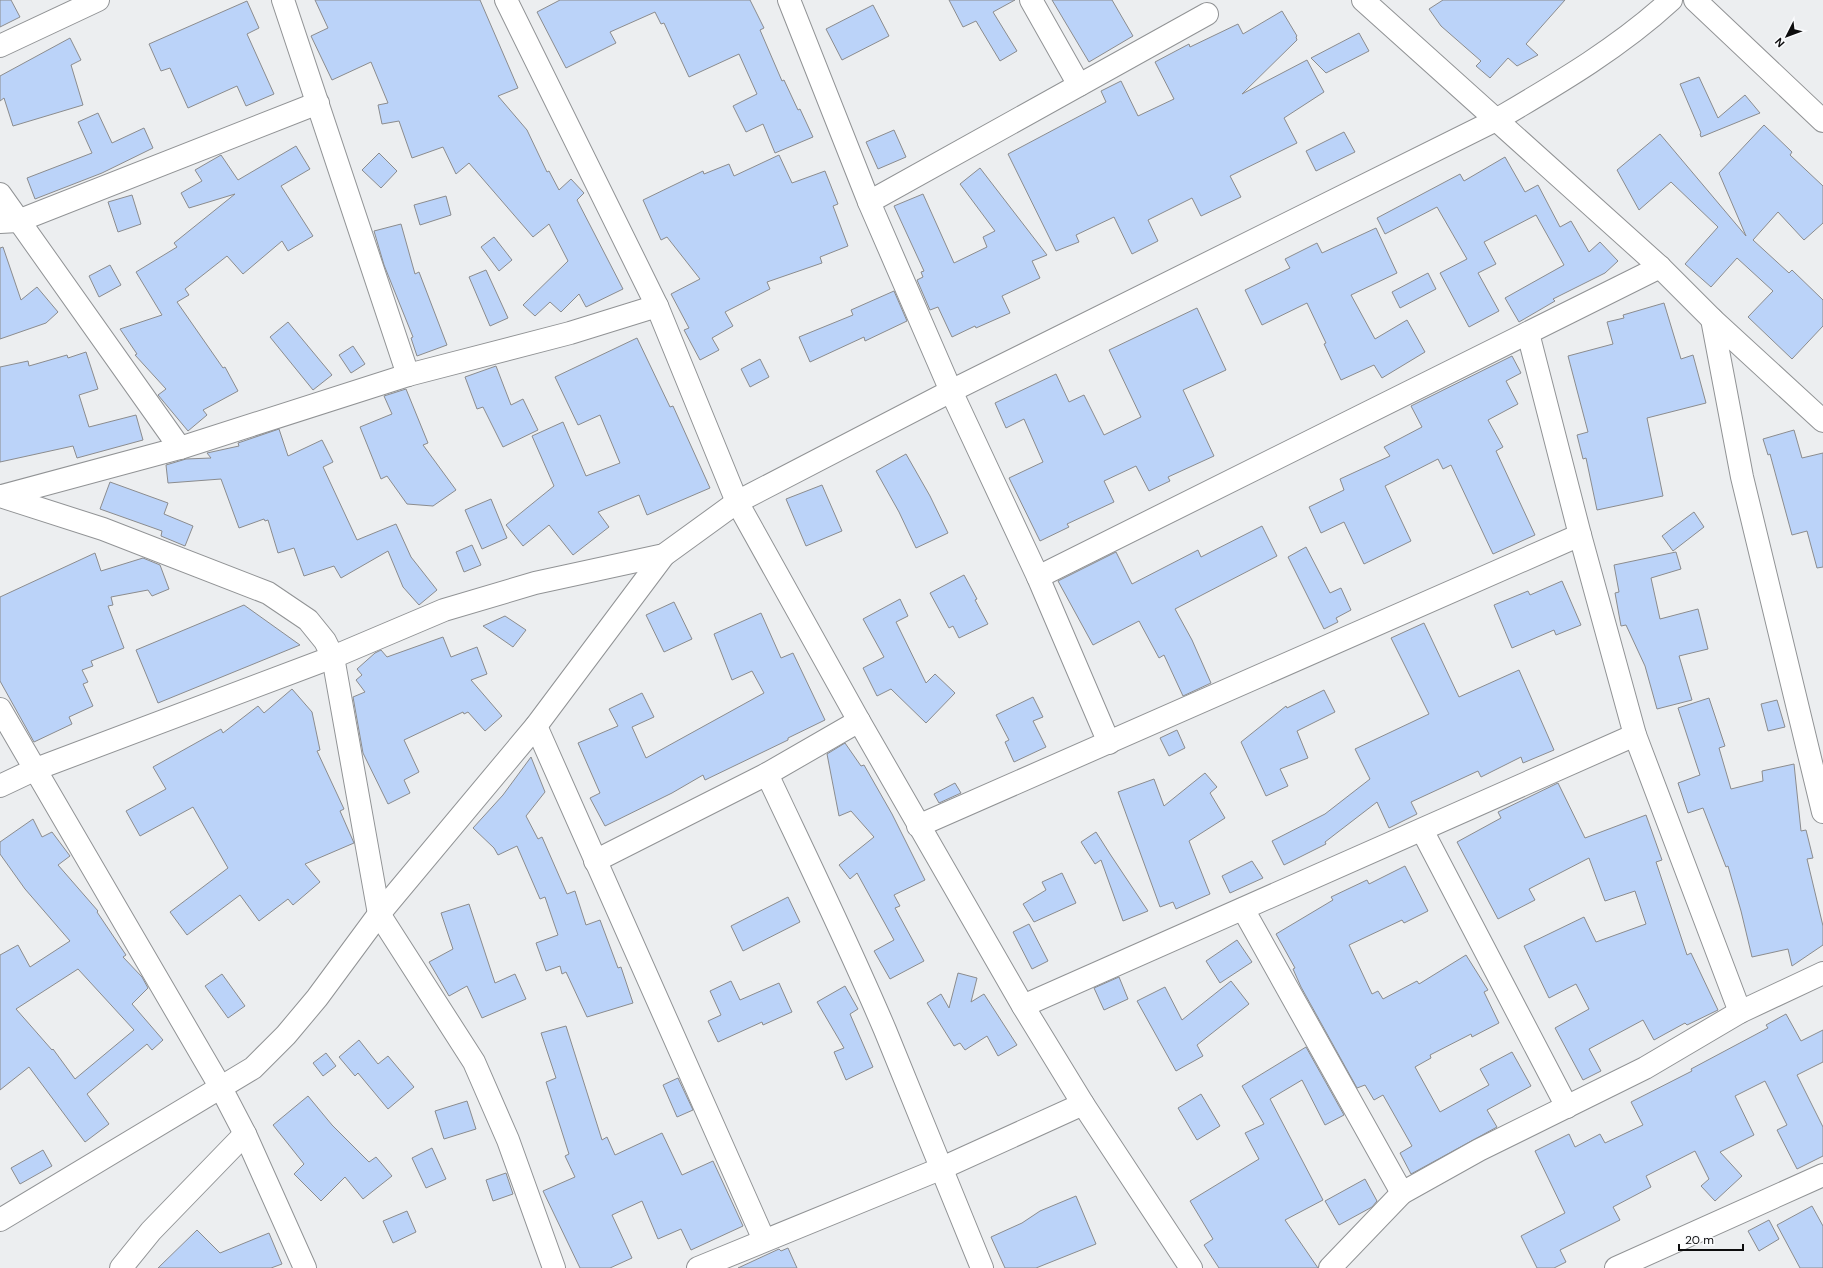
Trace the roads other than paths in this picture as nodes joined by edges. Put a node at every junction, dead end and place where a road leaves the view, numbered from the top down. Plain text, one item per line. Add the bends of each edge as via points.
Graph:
1 (98, 0) edge
2 (283, 0) edge
3 (506, 0) edge
4 (789, 0) edge
5 (1031, 0) edge
6 (1363, 0) edge
7 (1671, 0) edge
8 (1695, 0) edge
9 (1208, 14) dead end
10 (0, 46) edge
11 (1079, 85) junction
12 (318, 103) junction
13 (1496, 120) junction
14 (1823, 121) edge
15 (0, 194) edge
16 (869, 202) junction
17 (9, 222) edge
18 (1660, 267) junction
19 (657, 306) junction
20 (1712, 319) junction
21 (1528, 333) junction
22 (408, 376) junction
23 (951, 391) junction
24 (1823, 420) edge
25 (180, 448) junction
26 (1, 496) edge
27 (737, 502) junction
28 (1580, 535) junction
29 (664, 555) junction
30 (1038, 577) junction
31 (333, 657) junction
32 (0, 709) edge
33 (859, 722) junction
34 (536, 726) junction
35 (1635, 735) junction
36 (1109, 743) junction
37 (36, 769) junction
38 (767, 774) junction
39 (0, 786) edge
40 (1823, 812) edge
41 (918, 826) junction
42 (1422, 830) junction
43 (595, 861) junction
44 (1243, 909) junction
45 (378, 914) junction
46 (1823, 973) edge
47 (1024, 1006) junction
48 (1740, 1012) junction
49 (221, 1088) junction
50 (1083, 1104) junction
51 (1567, 1107) junction
52 (245, 1134) junction
53 (940, 1169) junction
54 (1822, 1179) edge
55 (1402, 1193) junction
56 (3, 1211) edge
57 (764, 1240) junction
58 (121, 1268) edge
59 (305, 1268) edge
60 (554, 1268) edge
61 (698, 1268) edge
62 (982, 1268) edge
63 (1191, 1268) edge
64 (1330, 1268) edge
65 (1616, 1268) edge

1 - 10 street
2 - 12 street
3 - 19 street
4 - 16 street
5 - 11 street
6 - 13 street
7 - 13 street via 1648,21 1571,75
8 - 14 street
9 - 11 street
11 - 16 street
12 - 17 street
12 - 22 street
13 - 18 street
13 - 23 street
15 - 17 street
16 - 23 street
17 - 25 street
18 - 20 street
18 - 21 street
19 - 22 street via 570,333
19 - 27 street
20 - 24 street
20 - 40 street via 1742,477
21 - 28 street
21 - 30 street
22 - 25 street
23 - 27 street
23 - 30 street
25 - 26 street
26 - 31 street via 103,529 268,592 308,620 325,641
27 - 29 street
27 - 33 street
28 - 35 street
28 - 36 street
29 - 31 street via 535,583 444,610
29 - 34 street
30 - 36 street
31 - 37 street
31 - 45 street
32 - 37 street
33 - 38 street
33 - 41 street
34 - 43 street
34 - 45 street
35 - 42 street
35 - 48 street
36 - 41 street
37 - 39 street
37 - 49 street
38 - 43 street
38 - 53 street via 885,1030
41 - 47 street
42 - 44 street
42 - 51 street
43 - 57 street
44 - 47 street
44 - 55 street
45 - 49 street via 317,998 286,1035 253,1068
45 - 60 street via 474,1062 508,1140
46 - 48 street
47 - 50 street
48 - 51 street via 1645,1068
49 - 52 street
49 - 56 street
50 - 53 street
50 - 63 street
51 - 55 street via 1480,1150
52 - 58 street via 151,1231
52 - 59 street
53 - 57 street
53 - 62 street
54 - 65 street
55 - 64 street
57 - 61 street

